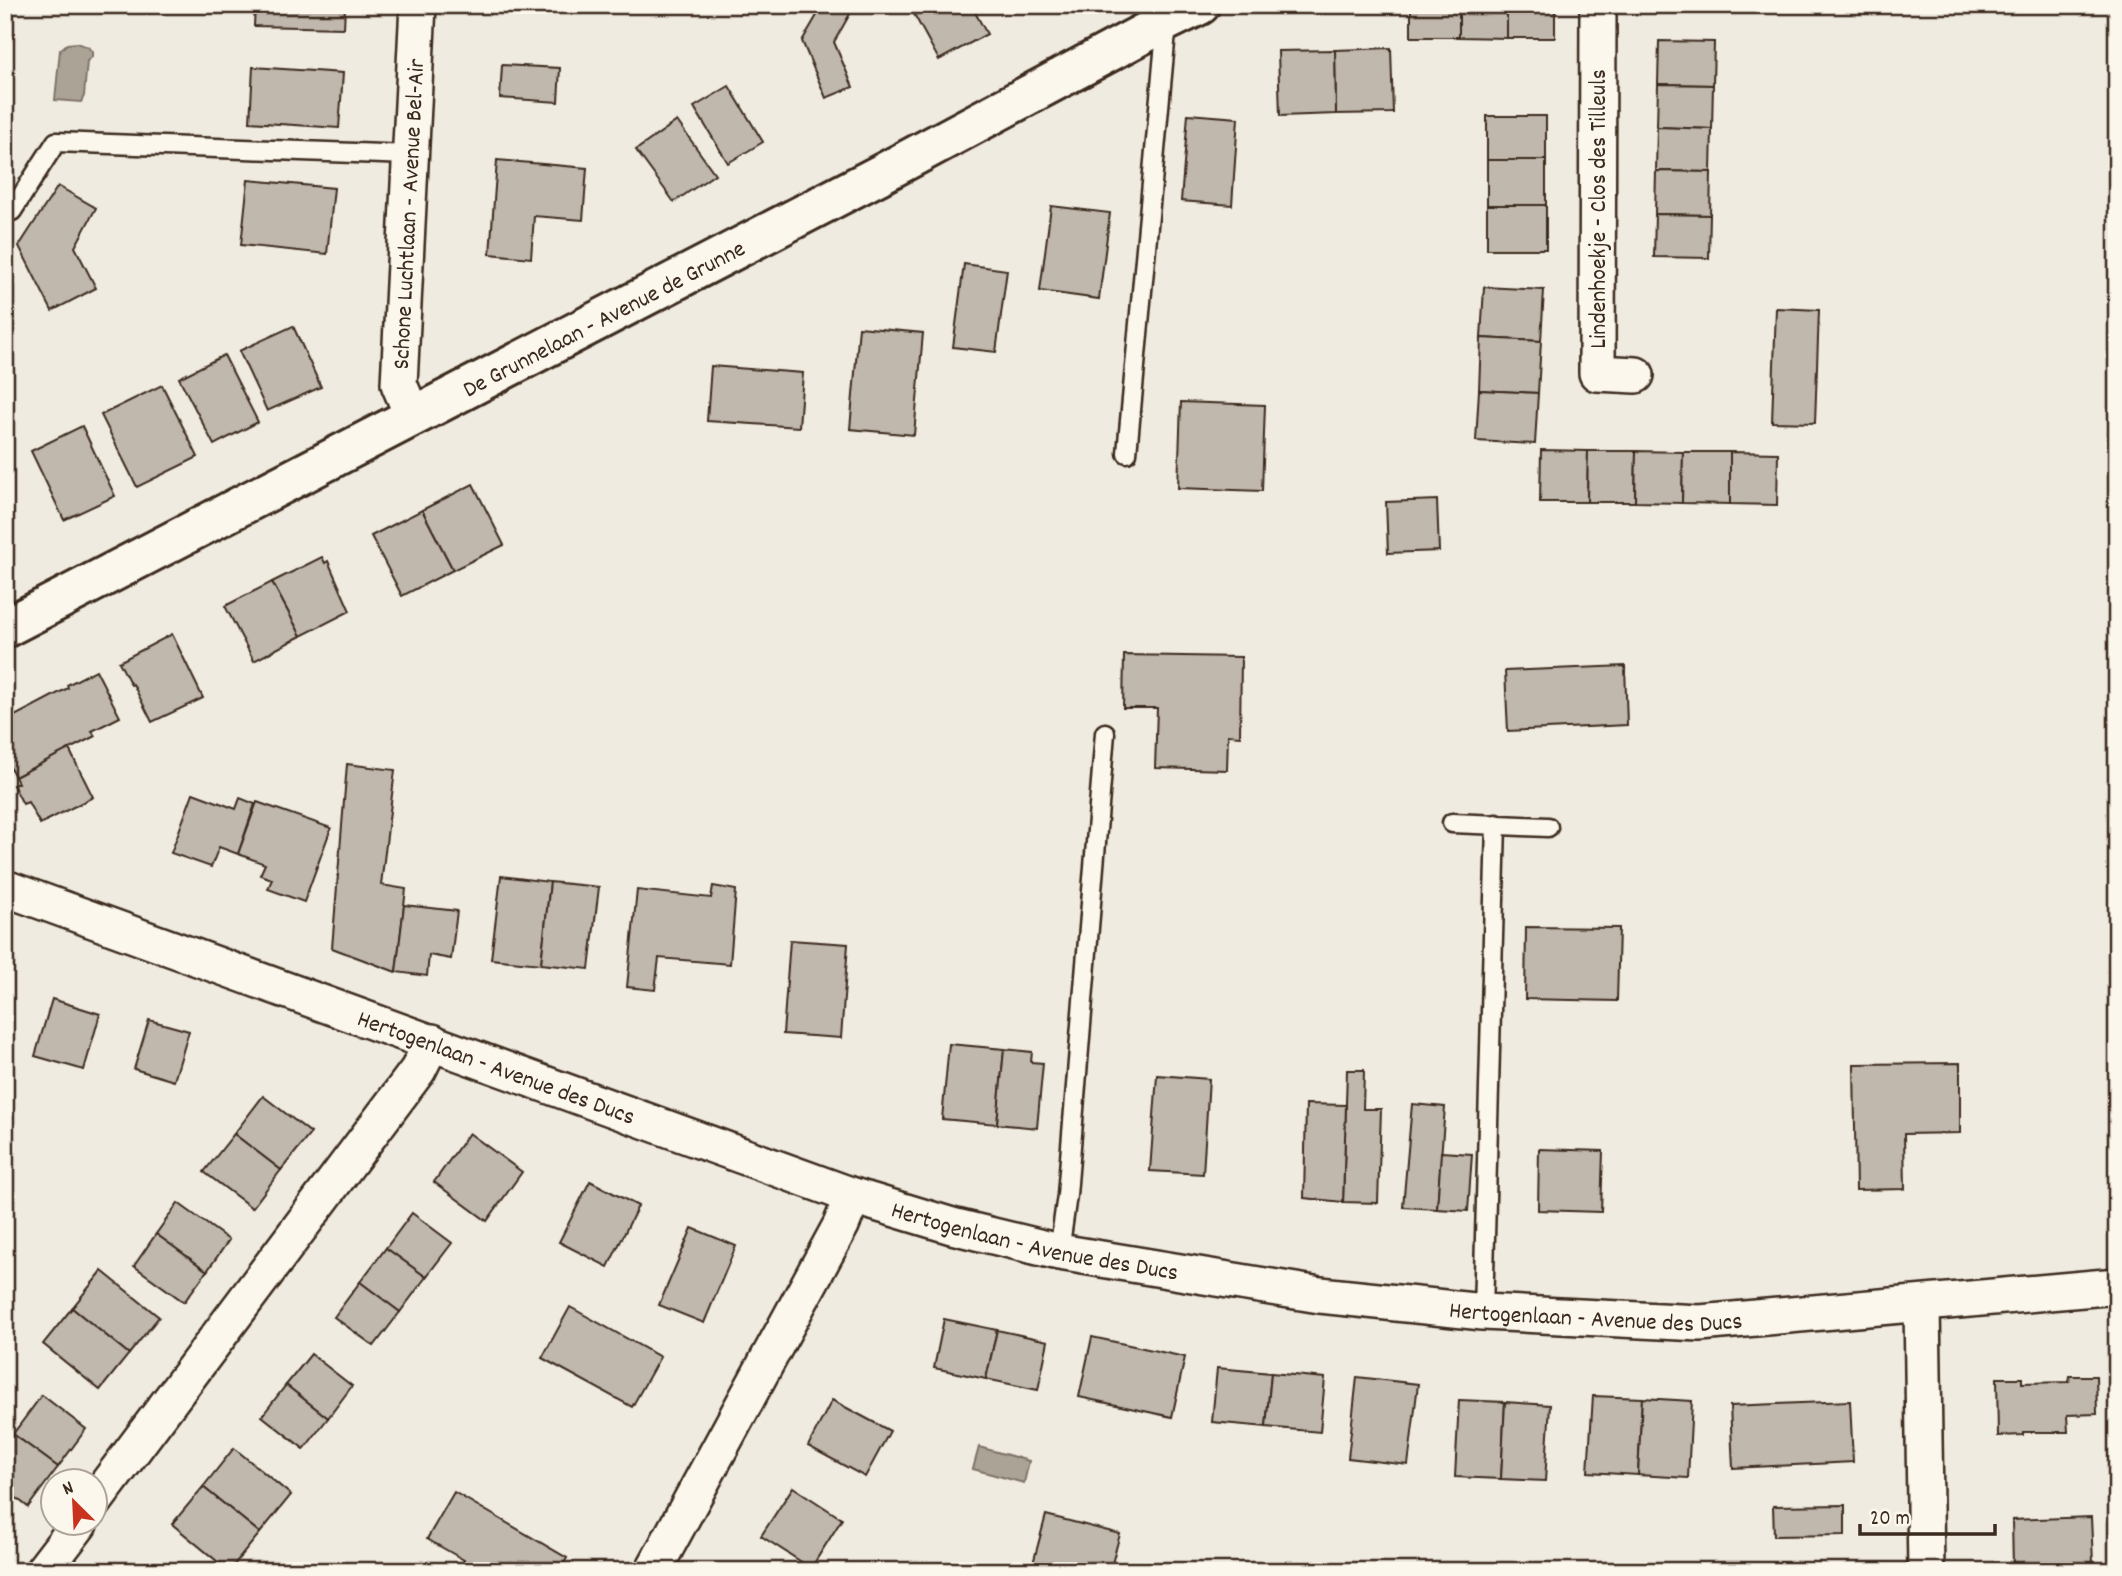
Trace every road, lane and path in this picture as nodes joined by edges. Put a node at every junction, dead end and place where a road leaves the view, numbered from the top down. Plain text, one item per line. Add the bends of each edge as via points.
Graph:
1 (418, 5) edge
2 (1598, 5) edge
3 (1183, 13) edge
4 (410, 155) junction
5 (12, 211) dead end
6 (1636, 376) dead end
7 (414, 417) junction
8 (1127, 453) dead end
9 (5, 628) edge
10 (1105, 733) dead end
11 (1452, 823) dead end
12 (1496, 824) junction
13 (1548, 827) dead end
14 (5, 888) edge
15 (432, 1042) junction
16 (853, 1196) junction
17 (1059, 1252) junction
18 (2117, 1286) edge
19 (1922, 1304) junction
20 (1483, 1312) junction
21 (108, 1483) edge
22 (68, 1538) edge
23 (43, 1571) edge
24 (653, 1571) edge
25 (1926, 1571) edge

1 - 4 street, Schone Luchtlaan - Avenue Bel-Air
2 - 6 street, Lindenhoekje - Clos des Tilleuls via 1597,373
3 - 7 street, De Grunnelaan - Avenue de Grunne
3 - 8 lane
4 - 5 lane via 56,142
4 - 7 street, Schone Luchtlaan - Avenue Bel-Air via 399,384
7 - 9 street, De Grunnelaan - Avenue de Grunne
10 - 17 lane
11 - 12 lane
12 - 13 lane
12 - 20 lane
14 - 15 street, Hertogenlaan - Avenue des Ducs
15 - 16 street, Hertogenlaan - Avenue des Ducs
15 - 21 street via 418,1070
16 - 17 street, Hertogenlaan - Avenue des Ducs
16 - 24 street
17 - 20 street, Hertogenlaan - Avenue des Ducs via 1320,1295
18 - 19 street, Hertogenlaan - Avenue des Ducs
19 - 20 street, Hertogenlaan - Avenue des Ducs via 1700,1323
19 - 25 street
22 - 23 street

